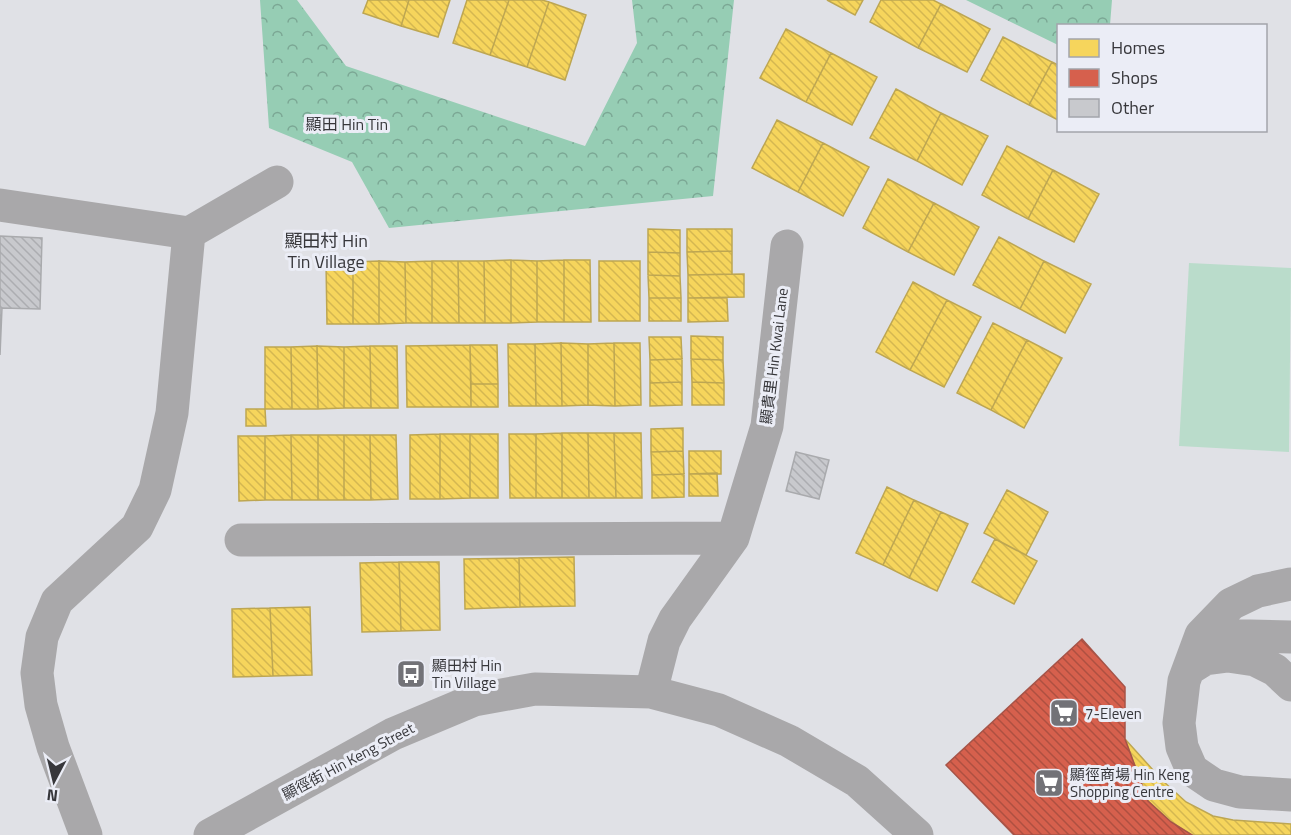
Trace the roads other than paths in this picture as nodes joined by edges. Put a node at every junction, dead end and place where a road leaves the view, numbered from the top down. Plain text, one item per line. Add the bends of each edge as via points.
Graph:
1 (277, 182) dead end
2 (0, 205) edge
3 (189, 233) junction
4 (787, 246) dead end
5 (733, 538) junction
6 (242, 540) dead end
7 (1291, 584) edge
8 (1201, 635) junction
9 (1291, 637) edge
10 (1189, 669) junction
11 (1291, 685) edge
12 (651, 692) junction
13 (1291, 795) edge
14 (86, 835) edge
15 (210, 835) edge
16 (917, 835) edge

1 - 3 street
2 - 3 street
3 - 14 street via 172,413 155,490 137,527 57,602 42,638 37,674 41,705
4 - 5 street, 顯貴里 Hin Kwai Lane via 767,426
5 - 6 street
5 - 12 street, 顯貴里 Hin Kwai Lane via 675,619 664,641
7 - 8 street via 1258,591 1231,604
8 - 9 street
8 - 10 street
10 - 11 street via 1205,659 1228,656 1255,660 1275,670
10 - 13 street via 1179,723 1182,747 1192,770 1214,785 1240,792
12 - 15 street, 顯徑街 Hin Keng Street via 535,689 474,700 393,734
12 - 16 street, 顯徑街 Hin Keng Street via 719,710 789,741 856,781

